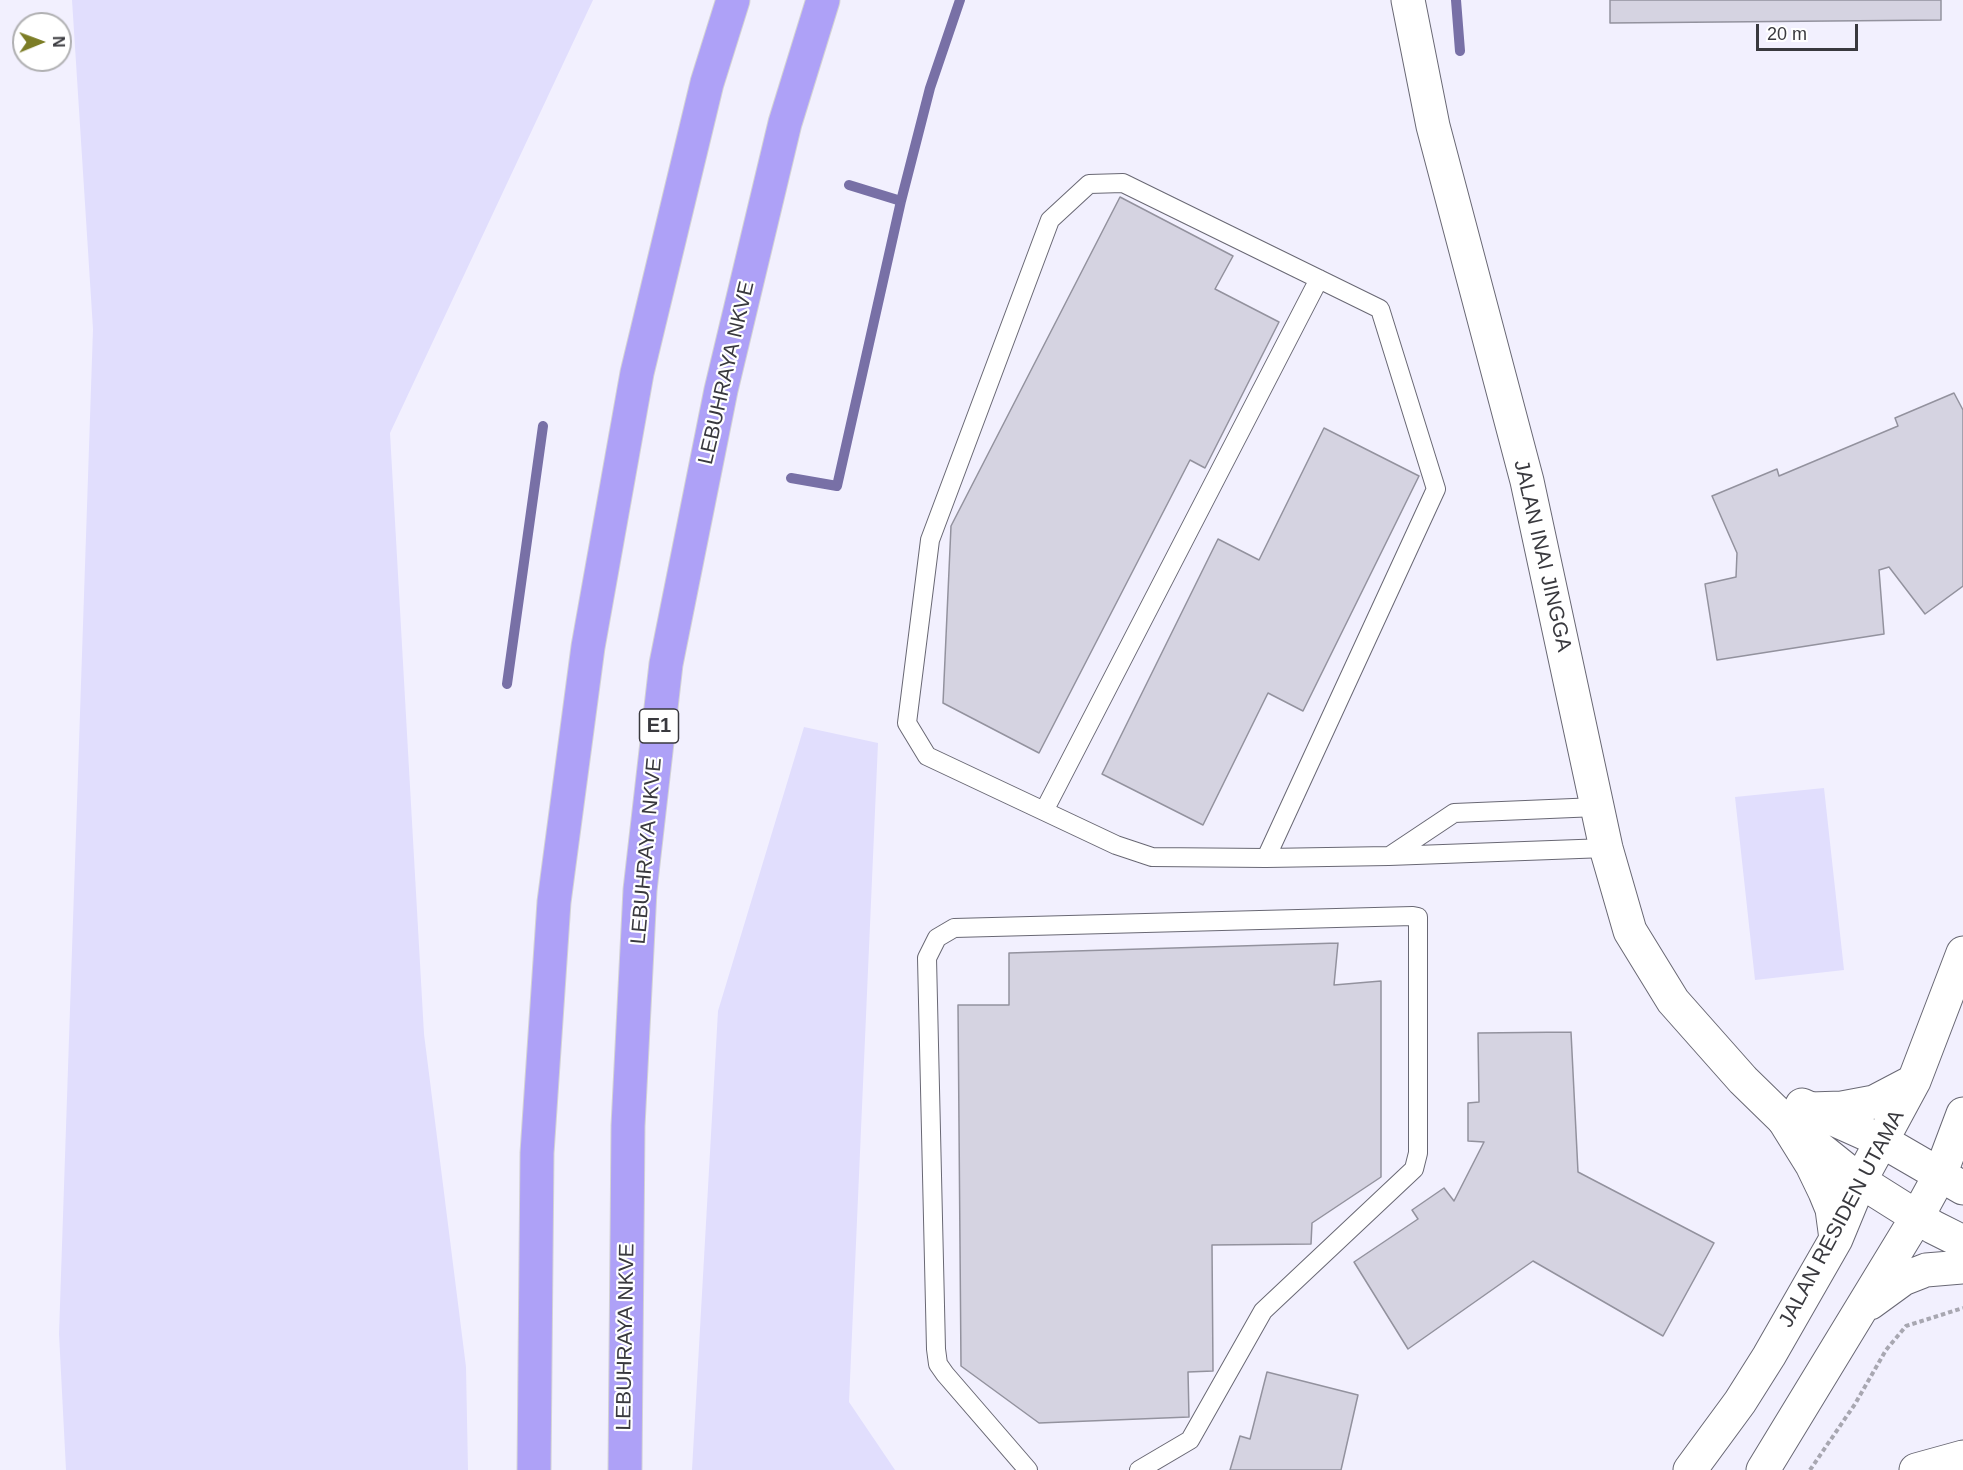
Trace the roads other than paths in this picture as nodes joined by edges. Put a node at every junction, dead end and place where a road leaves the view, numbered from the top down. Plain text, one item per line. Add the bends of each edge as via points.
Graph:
1 (733, 0) edge
2 (823, 0) edge
3 (1408, 0) edge
4 (1319, 279) junction
5 (1597, 807) junction
6 (1044, 811) junction
7 (1606, 848) junction
8 (1389, 856) junction
9 (1266, 858) junction
10 (1963, 953) edge
11 (1914, 1081) junction
12 (1797, 1114) junction
13 (1963, 1114) edge
14 (1882, 1141) junction
15 (1860, 1181) junction
16 (1951, 1182) edge
17 (1917, 1217) junction
18 (1836, 1239) junction
19 (1963, 1242) edge
20 (1963, 1267) edge
21 (1859, 1311) junction
22 (1963, 1457) edge
23 (534, 1470) edge
24 (625, 1470) edge
25 (1028, 1470) edge
26 (1139, 1470) edge
27 (1690, 1470) edge
28 (1763, 1470) edge
29 (1916, 1470) edge

1 - 23 highway via 707,83 637,373 588,647 554,902 537,1153
2 - 24 highway, LEBUHRAYA NKVE / E1 via 785,123 721,390 666,664 640,890 628,1126
3 - 5 street, JALAN INAI JINGGA via 1433,126 1527,481
4 - 6 lane
4 - 6 lane via 1123,183 1089,184 1050,220 930,540 907,723 927,756
4 - 9 lane via 1380,309 1436,489
5 - 7 street, JALAN INAI JINGGA
5 - 8 lane via 1454,813
6 - 9 lane via 1116,845 1152,857
7 - 8 lane
7 - 12 street, JALAN INAI JINGGA via 1630,931 1673,1002 1743,1080
8 - 9 lane
10 - 11 street, JALAN RESIDEN UTAMA
11 - 12 street via 1874,1102
11 - 14 street, JALAN RESIDEN UTAMA
12 - 14 street, JALAN INAI JINGGA
12 - 15 street, JALAN INAI JINGGA
12 - 18 street via 1812,1165 1832,1209
13 - 16 street
14 - 15 street, JALAN RESIDEN UTAMA
14 - 16 street, JALAN INAI JINGGA
15 - 17 street, JALAN INAI JINGGA
15 - 18 street, JALAN RESIDEN UTAMA
16 - 17 street
17 - 19 street, JALAN INAI JINGGA
17 - 21 street
18 - 27 street, JALAN RESIDEN UTAMA via 1758,1375
20 - 21 street via 1926,1270 1903,1279
21 - 28 street
22 - 29 street
25 - 26 lane via 938,1364 927,958 937,938 954,928 1418,918 1418,1153 1414,1169 1263,1311 1190,1440

